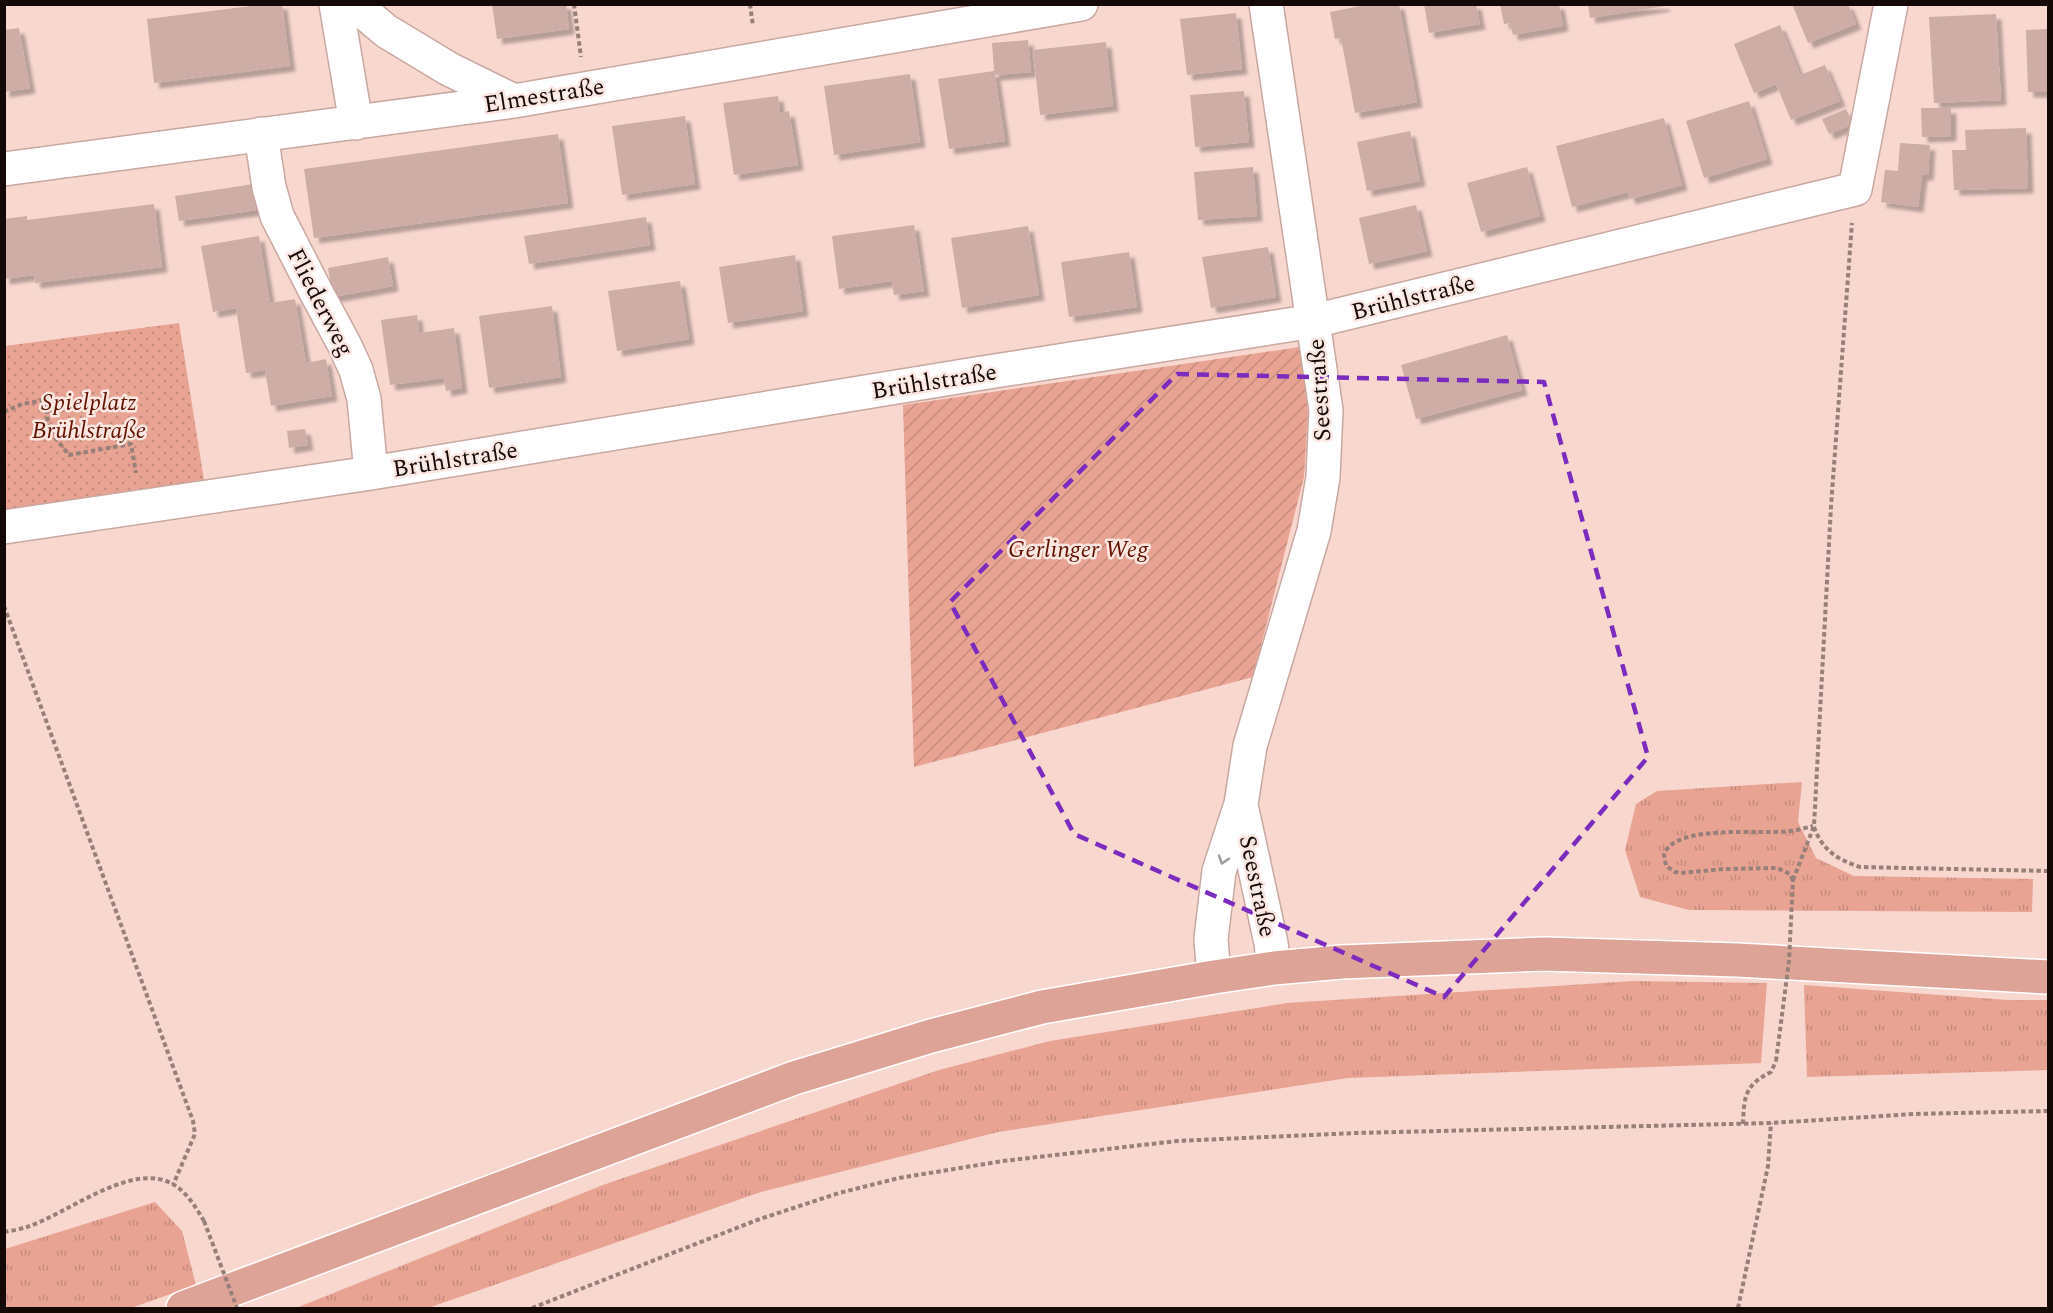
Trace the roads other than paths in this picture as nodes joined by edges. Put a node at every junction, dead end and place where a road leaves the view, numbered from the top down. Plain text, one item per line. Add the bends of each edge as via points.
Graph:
1 (336, 4) edge
2 (354, 4) edge
3 (1081, 4) edge
4 (1266, 4) edge
5 (1890, 4) edge
6 (514, 101) junction
7 (356, 123) junction
8 (261, 134) junction
9 (4, 169) edge
10 (1314, 321) junction
11 (371, 473) junction
12 (4, 527) edge
13 (1241, 804) junction
14 (1274, 968) junction
15 (1214, 977) junction
16 (2049, 977) edge
17 (183, 1308) edge

1 - 7 street
2 - 6 street via 386,31 449,69
3 - 6 street, Elmestraße
4 - 10 street, Seestraße
5 - 10 street, Brühlstraße via 1855,189
6 - 7 street, Elmestraße
7 - 8 street, Elmestraße
8 - 9 street, Elmestraße
8 - 11 street, Fliederweg via 277,216 356,370 364,399
10 - 11 street, Brühlstraße
10 - 13 street, Seestraße via 1326,410 1323,477 1314,531 1250,746
11 - 12 street, Brühlstraße
13 - 14 street, Seestraße
13 -> 15 street, Seestraße via 1219,871 1211,939
14 - 15 main road
14 - 16 main road via 1408,958 1544,954
15 - 17 main road via 1042,1008 931,1036 794,1078

